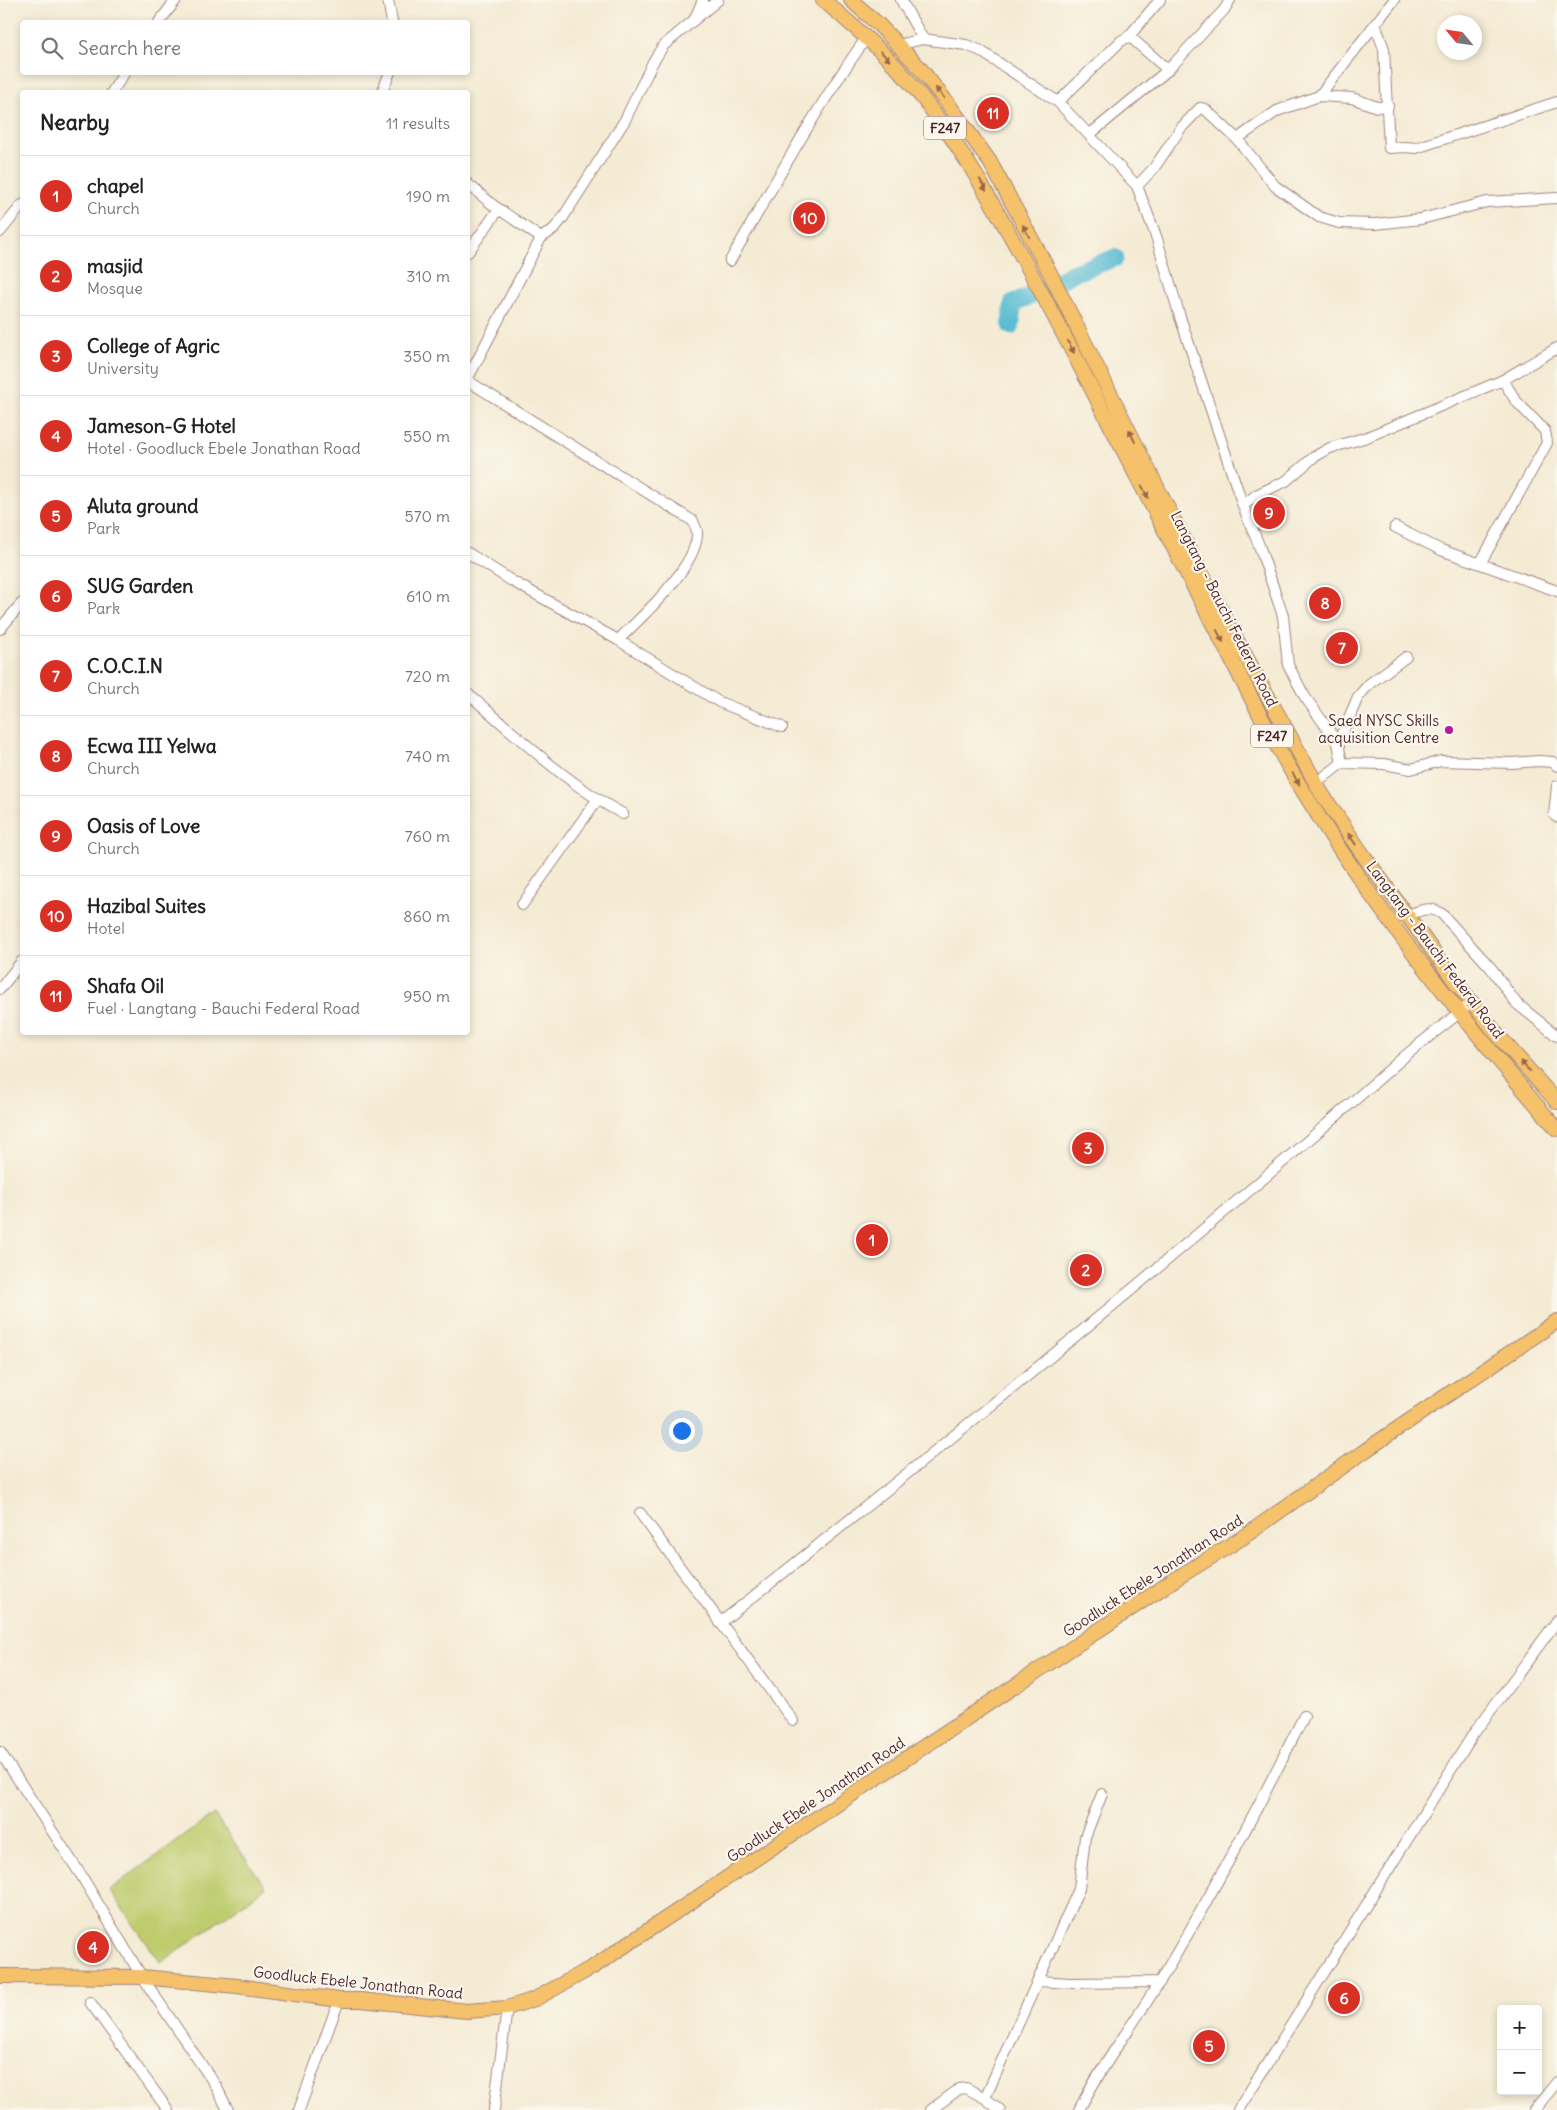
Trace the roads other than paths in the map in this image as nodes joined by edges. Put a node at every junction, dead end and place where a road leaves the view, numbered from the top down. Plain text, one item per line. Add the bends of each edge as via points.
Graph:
1 (176, 0) edge
2 (388, 0) edge
3 (703, 0) edge
4 (718, 0) edge
5 (823, 0) edge
6 (851, 0) edge
7 (1160, 0) edge
8 (1230, 0) edge
9 (1394, 0) edge
10 (904, 1) edge
11 (695, 19) junction
12 (161, 20) edge
13 (392, 20) edge
14 (1375, 24) junction
15 (1129, 36) junction
16 (867, 37) junction
17 (923, 39) junction
18 (898, 45) junction
19 (1168, 70) junction
20 (123, 75) edge
21 (389, 75) edge
22 (113, 90) edge
23 (383, 90) edge
24 (1319, 96) junction
25 (1058, 102) junction
26 (1557, 102) edge
27 (1388, 106) junction
28 (1089, 135) junction
29 (1238, 139) junction
30 (470, 186) edge
31 (1137, 186) junction
32 (1557, 198) edge
33 (20, 207) edge
34 (499, 209) junction
35 (0, 232) edge
36 (541, 238) junction
37 (470, 249) edge
38 (730, 261) dead end
39 (1055, 301) junction
40 (1557, 348) edge
41 (470, 376) edge
42 (1503, 380) junction
43 (470, 381) edge
44 (1243, 506) junction
45 (1395, 527) dead end
46 (470, 554) edge
47 (1480, 564) junction
48 (1557, 591) edge
49 (20, 605) edge
50 (0, 629) edge
51 (618, 640) junction
52 (1406, 657) dead end
53 (470, 696) edge
54 (782, 727) dead end
55 (1338, 743) junction
56 (1342, 763) junction
57 (1557, 766) edge
58 (1316, 783) junction
59 (1557, 786) edge
60 (597, 800) junction
61 (623, 814) dead end
62 (1557, 817) edge
63 (522, 905) dead end
64 (1406, 915) junction
65 (20, 964) edge
66 (0, 989) edge
67 (1472, 1002) junction
68 (1460, 1013) junction
69 (1557, 1036) edge
70 (1557, 1102) edge
71 (1557, 1129) edge
72 (1557, 1322) edge
73 (640, 1514) dead end
74 (1557, 1621) edge
75 (720, 1623) junction
76 (1304, 1716) dead end
77 (793, 1721) dead end
78 (0, 1752) edge
79 (1102, 1794) dead end
80 (0, 1976) edge
81 (142, 1977) junction
82 (1039, 1981) junction
83 (1160, 1982) junction
84 (338, 2000) junction
85 (90, 2002) dead end
86 (507, 2008) junction
87 (1557, 2082) edge
88 (985, 2098) junction
89 (168, 2110) edge
90 (228, 2110) edge
91 (299, 2110) edge
92 (494, 2110) edge
93 (931, 2110) edge
94 (1000, 2110) edge
95 (1079, 2110) edge
96 (1238, 2110) edge
97 (1534, 2110) edge

1 - 12 street
2 - 13 street
3 - 11 street
4 - 11 street
5 - 16 main road, F247
6 - 18 main road, F247
7 - 15 street
8 - 19 street
9 - 14 street
10 - 17 street
11 - 36 street via 663,46 625,120 562,218
14 - 24 street
14 - 27 street via 1384,49
15 - 19 street
15 - 25 street
16 - 38 street via 807,126
16 -> 39 main road, F247 via 906,78 962,152 1035,280
17 - 18 street
17 - 25 street via 979,50
39 -> 18 main road, F247 via 1050,273 990,162 919,67
19 - 28 street
20 - 22 street
21 - 23 street
24 - 27 street via 1352,98
24 - 29 street via 1277,111
25 - 28 street
26 - 27 street via 1416,148 1389,148
28 - 31 street
29 - 31 street via 1200,108
29 - 32 street via 1275,186 1319,217 1339,223 1421,219 1487,202
30 - 34 street
31 - 44 street
33 - 35 street
34 - 36 street
34 - 37 street
36 - 41 street
58 -> 39 main road, F247
39 -> 68 main road, Langtang - Bauchi Federal Road / F247 via 1260,714 1305,794 1380,909
40 - 42 street
42 - 44 street via 1367,437 1330,448 1286,481 1256,494
42 - 47 street via 1516,401 1545,431 1547,443
43 - 51 street via 693,521 697,533 686,564 666,592
44 - 55 street via 1283,616 1288,665 1305,697
45 - 47 street via 1441,550
46 - 51 street
47 - 48 street
49 - 50 street
51 - 54 street via 720,702
52 - 55 street via 1369,684 1358,698
53 - 60 street
55 - 56 street
56 - 57 street via 1384,764 1411,769 1442,762 1539,761 1553,762
56 - 58 street
64 -> 58 main road, F247
59 - 62 street via 1554,815
60 - 61 street
60 - 63 street
64 - 67 main road, F247
64 - 69 street via 1427,908 1442,914 1491,968 1516,1003
65 - 66 street
67 - 68 street
70 -> 67 main road, F247
68 - 71 main road, Langtang - Bauchi Federal Road / F247
68 - 75 street via 1403,1058 1168,1261
72 - 86 main road, Goodluck Ebele Jonathan Road via 1242,1538 593,1967 535,1999
73 - 75 street
74 - 96 street via 1474,1733
75 - 77 street
76 - 83 street
78 - 81 street via 81,1875
79 - 82 street via 1085,1837 1079,1889
80 - 81 main road, Goodluck Ebele Jonathan Road
81 - 84 main road, Goodluck Ebele Jonathan Road
81 - 90 street via 216,2086
82 - 83 street
82 - 88 street
83 - 95 street
84 - 86 main road, Goodluck Ebele Jonathan Road via 467,2011
84 - 91 street
85 - 89 street
86 - 92 street
87 - 97 street
88 - 93 street via 962,2088
88 - 94 street

